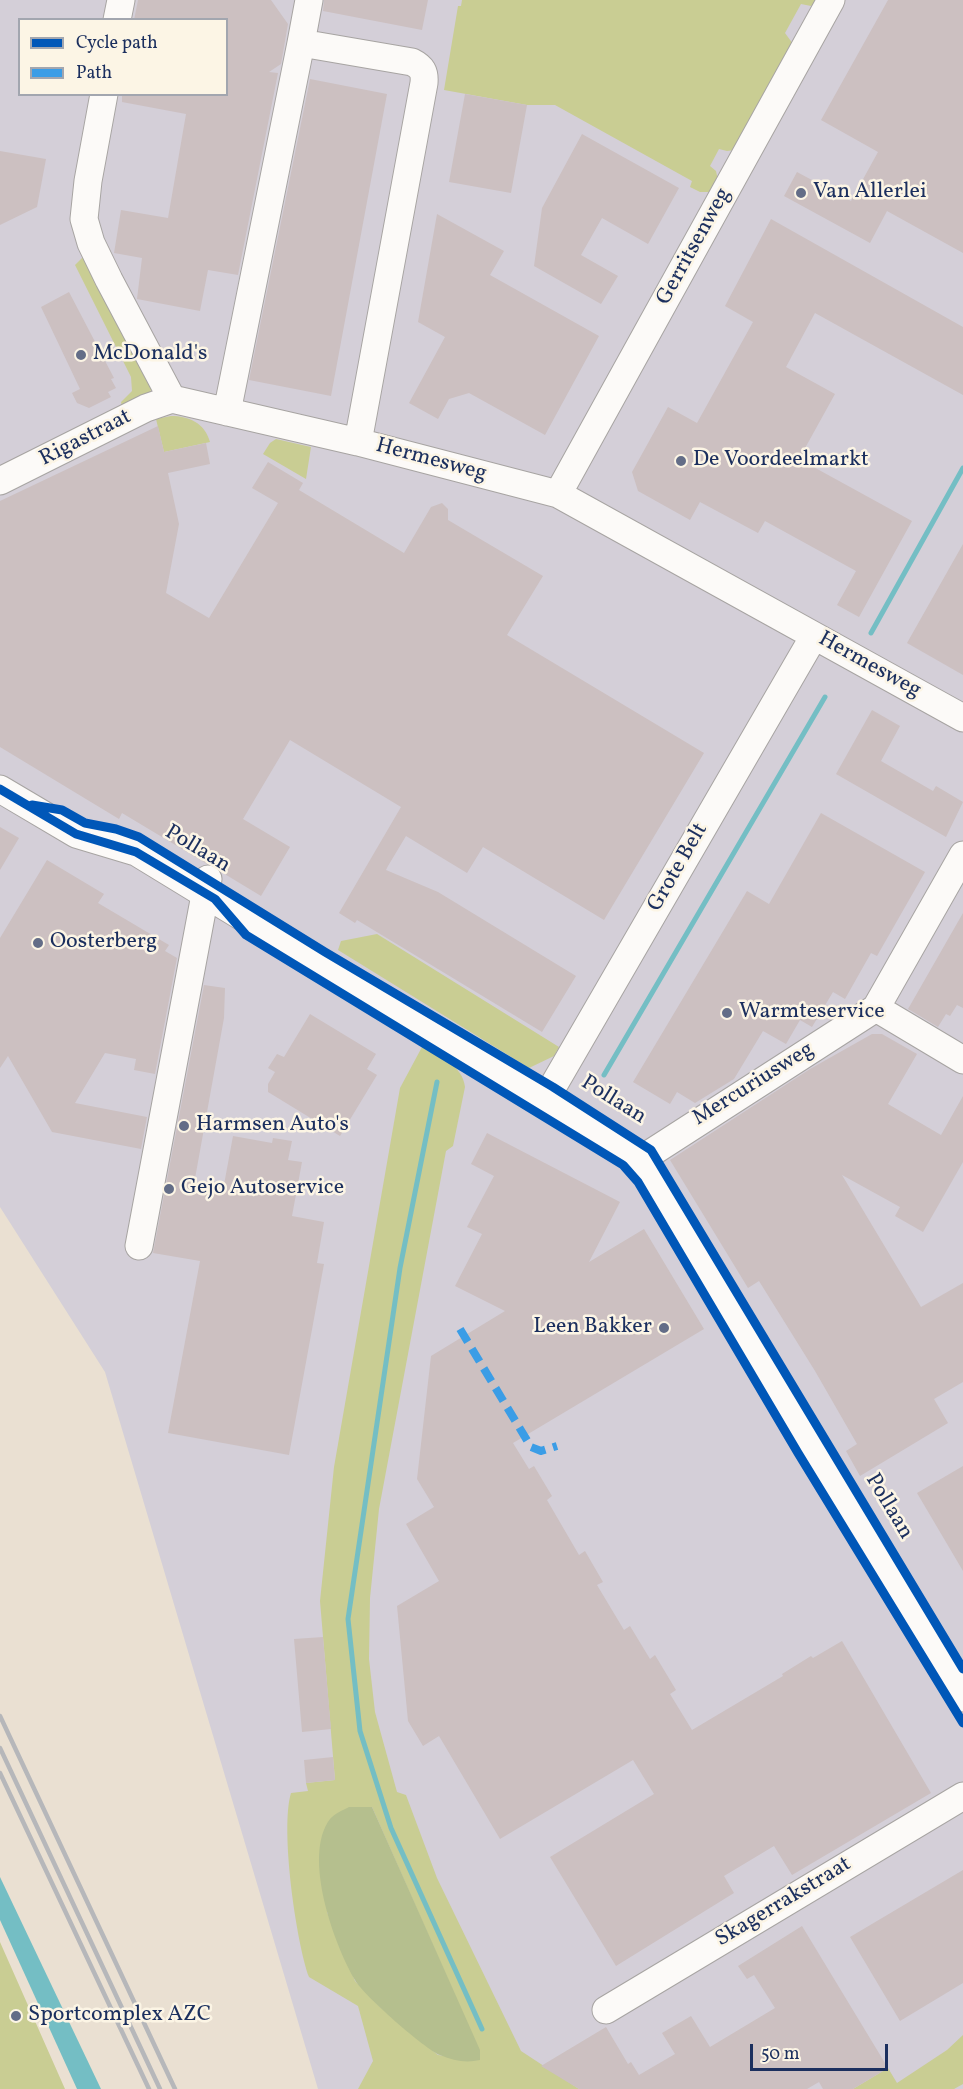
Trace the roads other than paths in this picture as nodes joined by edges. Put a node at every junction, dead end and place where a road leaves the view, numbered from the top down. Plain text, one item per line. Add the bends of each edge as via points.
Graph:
1 (121, 0) edge
2 (309, 0) edge
3 (831, 0) edge
4 (117, 18) edge
5 (301, 43) junction
6 (104, 96) edge
7 (172, 399) junction
8 (227, 412) junction
9 (358, 442) junction
10 (0, 481) edge
11 (558, 494) junction
12 (814, 636) junction
13 (963, 718) edge
14 (0, 789) edge
15 (963, 855) edge
16 (206, 886) junction
17 (876, 1008) junction
18 (963, 1060) edge
19 (545, 1100) junction
20 (640, 1160) junction
21 (139, 1246) dead end
22 (963, 1698) edge
23 (963, 1796) edge
24 (606, 2010) dead end

1 - 4 street
2 - 5 street
3 - 11 street, Gerritsenweg
5 - 8 street
5 - 9 street via 412,62 424,74
6 - 7 street via 84,219 91,243
7 - 8 street, Hermesweg
7 - 10 street, Rigastraat via 146,408
8 - 9 street, Hermesweg
9 - 11 street, Hermesweg
11 - 12 street, Hermesweg
12 - 13 street, Hermesweg
12 - 19 street, Grote Belt
14 - 16 street, Pollaan via 76,834 136,852
15 - 17 street
16 - 19 street, Pollaan
16 - 21 street, Pollaan
17 - 18 street
17 - 20 street, Mercuriusweg
19 - 20 street, Pollaan
20 - 22 street, Pollaan
23 - 24 street, Skagerrakstraat

